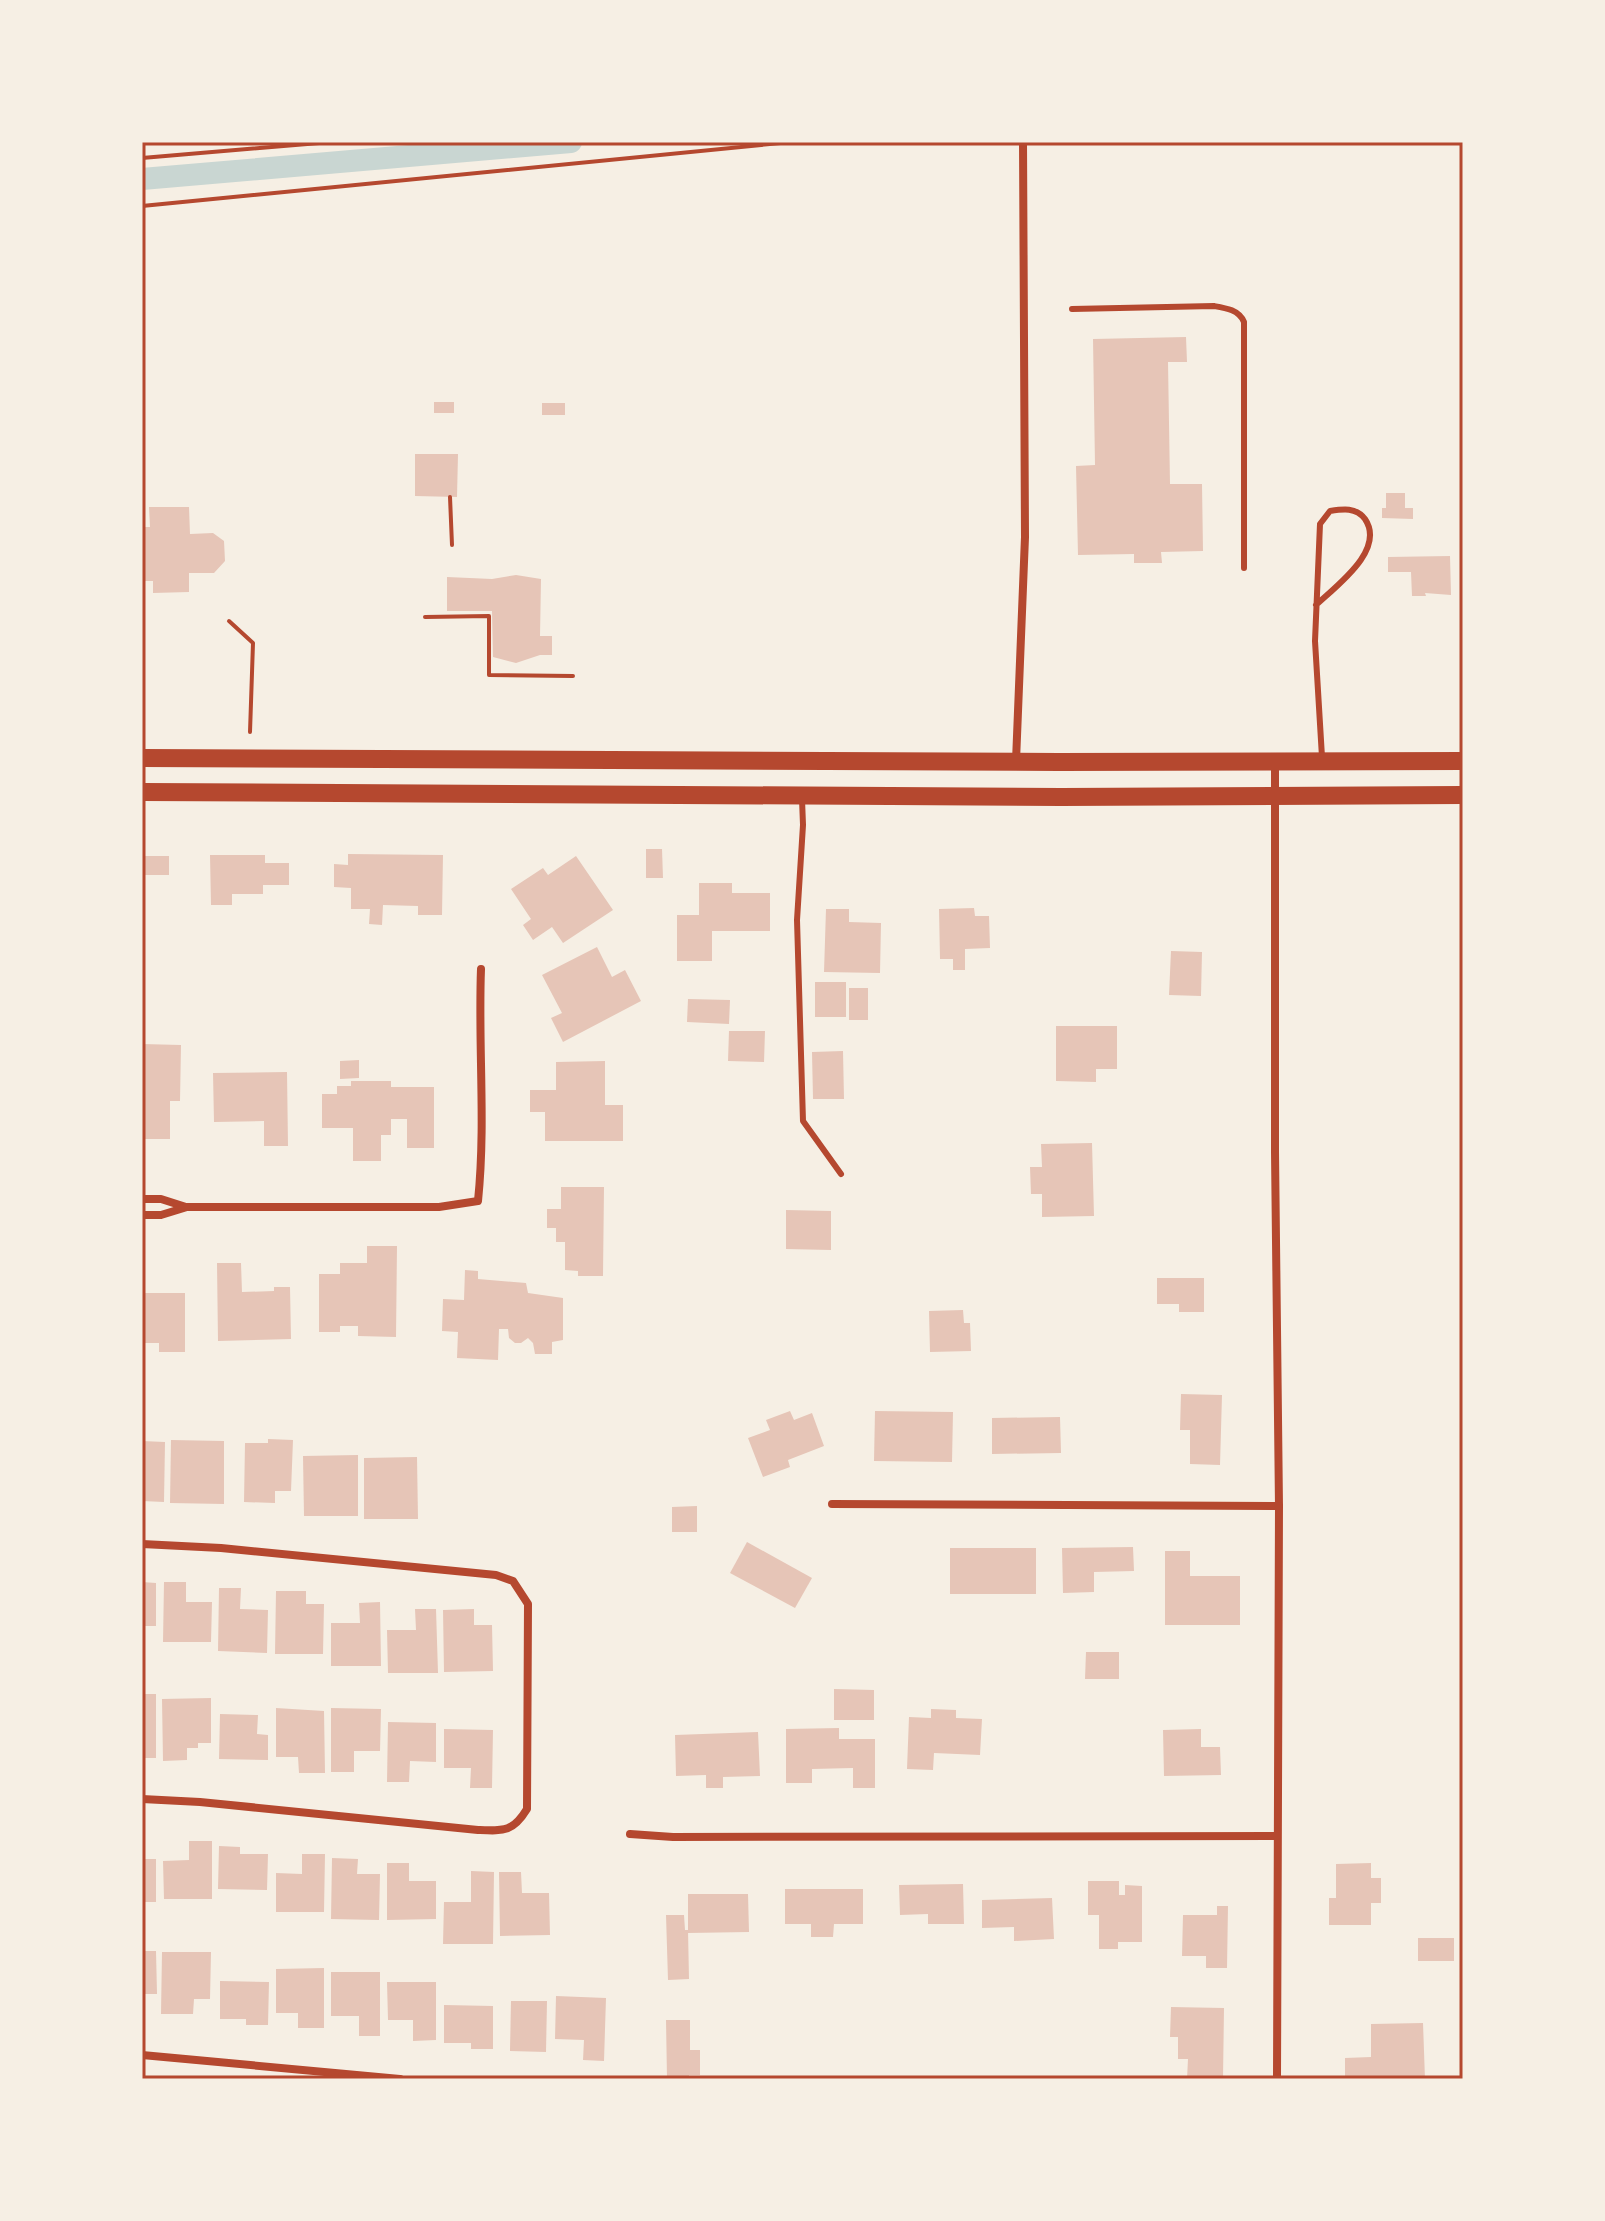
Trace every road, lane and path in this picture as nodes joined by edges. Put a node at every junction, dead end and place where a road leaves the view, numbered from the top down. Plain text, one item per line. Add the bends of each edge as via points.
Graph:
1 (331, 142) edge
2 (791, 142) edge
3 (1023, 142) edge
4 (142, 158) edge
5 (142, 206) edge
6 (1072, 309) dead end
7 (450, 497) dead end
8 (452, 545) dead end
9 (1244, 568) dead end
10 (1316, 605) junction
11 (425, 617) dead end
12 (229, 621) dead end
13 (573, 676) dead end
14 (250, 732) dead end
15 (142, 758) edge
16 (575, 759) junction
17 (1275, 761) junction
18 (1322, 761) junction
19 (1463, 761) edge
20 (1016, 762) junction
21 (142, 792) edge
22 (575, 794) junction
23 (802, 795) junction
24 (1275, 795) junction
25 (1463, 795) edge
26 (1015, 796) junction
27 (481, 969) dead end
28 (841, 1174) dead end
29 (142, 1199) edge
30 (187, 1207) junction
31 (142, 1215) edge
32 (832, 1504) dead end
33 (1279, 1506) junction
34 (142, 1544) edge
35 (142, 1799) edge
36 (630, 1834) dead end
37 (1277, 1836) junction
38 (142, 2055) edge
39 (400, 2079) edge
40 (1277, 2079) edge

1 - 4 path
2 - 5 path
3 - 20 street via 1025,537
6 - 9 lane via 1214,306 1242,316
7 - 8 path
10 - 10 lane via 1320,524 1330,511 1360,513 1369,525 1369,543 1359,564
10 - 18 lane
11 - 13 path via 489,616 489,675
12 - 14 path via 253,643
15 - 16 main road
16 - 20 main road
16 - 22 main road
17 - 18 main road
17 - 20 main road
17 - 24 street
18 - 19 main road
20 - 26 main road
21 - 22 main road
22 - 23 main road
23 - 26 main road
23 - 28 lane via 797,920 803,1121
24 - 25 main road
24 - 26 main road
24 - 33 street
27 - 30 street via 478,1201 439,1207
29 - 30 street
30 - 31 street
32 - 33 street
33 - 37 street
34 - 35 street via 496,1575 513,1581 528,1604 527,1809 518,1824 503,1831 478,1830
36 - 37 street
37 - 40 street
38 - 39 street

